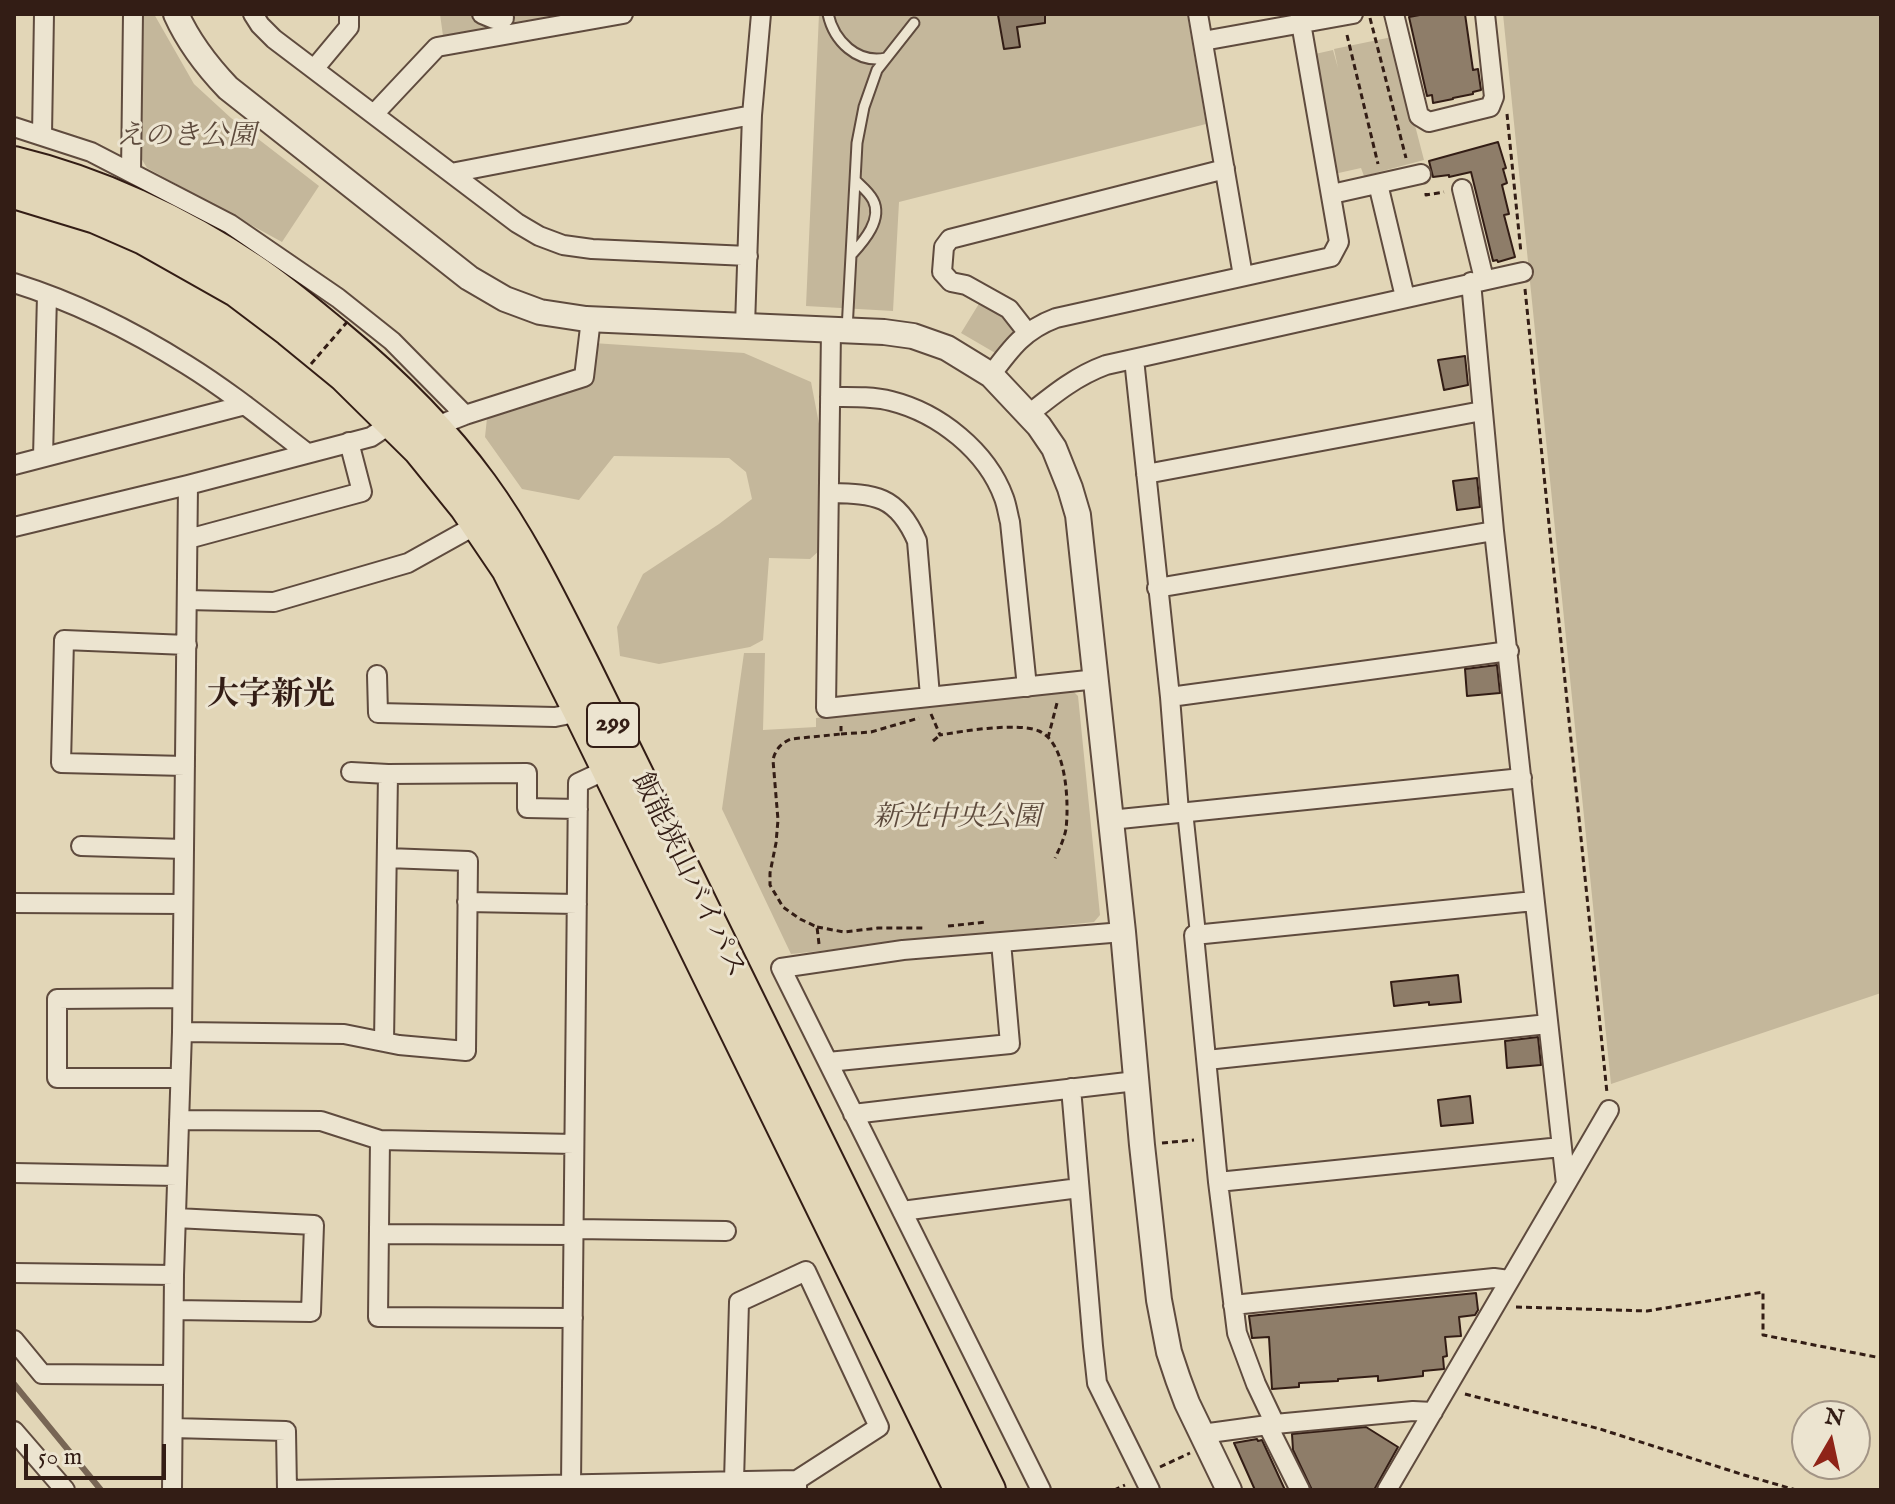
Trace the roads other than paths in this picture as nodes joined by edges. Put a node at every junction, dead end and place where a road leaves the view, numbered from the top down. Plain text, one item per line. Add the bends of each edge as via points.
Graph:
1 (44, 14) edge
2 (133, 14) edge
3 (176, 14) edge
4 (253, 14) edge
5 (349, 14) edge
6 (482, 14) edge
7 (623, 14) edge
8 (761, 14) edge
9 (828, 14) edge
10 (1198, 14) edge
11 (1394, 14) edge
12 (1485, 14) edge
13 (1347, 15) edge
14 (504, 18) dead end
15 (914, 23) dead end
16 (1301, 23) junction
17 (1203, 41) junction
18 (886, 58) junction
19 (314, 69) junction
20 (374, 114) junction
21 (752, 115) junction
22 (14, 127) edge
23 (42, 135) junction
24 (14, 163) edge
25 (1225, 169) junction
26 (131, 172) junction
27 (451, 173) junction
28 (1421, 174) road end
29 (1378, 176) junction
30 (855, 180) junction
31 (1462, 189) road end
32 (14, 192) edge
33 (1332, 194) junction
34 (852, 254) junction
35 (748, 256) junction
36 (1523, 272) road end
37 (1243, 276) junction
38 (1478, 281) junction
39 (14, 283) edge
40 (47, 295) junction
41 (1405, 297) junction
42 (591, 319) junction
43 (745, 326) junction
44 (839, 330) junction
45 (1027, 332) junction
46 (1134, 359) junction
47 (991, 375) junction
48 (830, 397) junction
49 (245, 405) junction
50 (1482, 411) junction
51 (1029, 414) junction
52 (465, 415) junction
53 (392, 423) junction
54 (435, 430) junction
55 (349, 442) junction
56 (307, 453) junction
57 (43, 457) junction
58 (14, 465) edge
59 (1146, 474) junction
60 (188, 485) junction
61 (830, 493) junction
62 (478, 524) junction
63 (14, 527) edge
64 (1494, 531) junction
65 (188, 539) junction
66 (1157, 588) junction
67 (187, 600) junction
68 (187, 645) junction
69 (1509, 651) junction
70 (377, 675) dead end
71 (1097, 679) junction
72 (1027, 687) junction
73 (1170, 697) junction
74 (930, 705) junction
75 (580, 712) junction
76 (185, 766) junction
77 (608, 769) junction
78 (351, 772) dead end
79 (388, 774) junction
80 (1522, 778) junction
81 (578, 809) junction
82 (1182, 812) junction
83 (1110, 820) junction
84 (81, 846) dead end
85 (184, 849) junction
86 (387, 858) junction
87 (1534, 901) junction
88 (467, 902) junction
89 (14, 903) edge
90 (183, 904) junction
91 (577, 904) junction
92 (1123, 932) junction
93 (1198, 934) junction
94 (1001, 942) junction
95 (182, 998) junction
96 (1548, 1024) junction
97 (182, 1032) junction
98 (384, 1042) junction
99 (1207, 1060) junction
100 (828, 1062) junction
101 (180, 1078) junction
102 (1136, 1081) junction
103 (1071, 1088) junction
104 (1609, 1110) road end
105 (853, 1114) junction
106 (179, 1120) junction
107 (380, 1140) junction
108 (574, 1144) junction
109 (1561, 1147) junction
110 (14, 1173) edge
111 (177, 1176) junction
112 (1218, 1182) junction
113 (1566, 1184) junction
114 (1079, 1188) junction
115 (902, 1211) junction
116 (176, 1218) junction
117 (726, 1231) dead end
118 (574, 1232) junction
119 (379, 1234) junction
120 (14, 1273) edge
121 (174, 1275) junction
122 (1509, 1280) junction
123 (1233, 1305) junction
124 (174, 1310) junction
125 (573, 1318) junction
126 (14, 1340) edge
127 (173, 1375) junction
128 (1433, 1412) junction
129 (1272, 1425) junction
130 (173, 1428) junction
131 (14, 1431) edge
132 (1202, 1434) junction
133 (734, 1481) junction
134 (797, 1485) edge
135 (571, 1487) edge
136 (65, 1490) edge
137 (172, 1490) edge
138 (287, 1490) edge
139 (961, 1490) edge
140 (989, 1490) edge
141 (1041, 1490) edge
142 (1150, 1490) edge
143 (1229, 1490) edge
144 (1300, 1490) edge
145 (1387, 1490) edge

1 - 23 street
2 - 26 street
3 - 42 street via 193,47 228,88 469,278 540,312
4 - 19 street via 274,39
5 - 19 street via 349,27
6 - 14 street
7 - 20 street via 437,47
8 - 21 street
9 - 18 lane via 832,30 852,50 866,59
10 - 17 street
11 - 12 street via 1419,116 1429,122 1490,107 1494,97
13 - 16 street
15 - 18 lane
16 - 17 street
16 - 33 street
17 - 25 street
18 - 30 lane via 864,107
19 - 20 street
20 - 27 street
21 - 27 street
21 - 35 street
22 - 23 street
23 - 26 street
24 - 54 highway, 飯能狭山バイパス / 299 via 108,193 251,269 360,355
25 - 37 street
25 - 45 street via 950,239 942,272 951,282 1009,309
26 - 52 street via 230,224 338,298 392,341
27 - 35 street via 517,223 563,245
28 - 29 street
29 - 33 street
29 - 41 street
30 - 34 lane
30 - 34 lane via 876,207 871,228
31 - 38 street
32 - 53 highway, 飯能狭山バイパス / 299 via 144,238 236,290 344,375
33 - 37 street via 1339,242 1331,257
34 - 44 lane
35 - 43 street
36 - 38 street
37 - 45 street via 1056,318
38 - 41 street
38 - 50 street
39 - 40 street
40 - 49 street via 148,341
40 - 57 street
41 - 46 street
42 - 43 street
42 - 52 street via 584,377
43 - 44 street
44 - 47 street via 913,336 947,348
44 - 48 street
45 - 47 street
46 - 51 street via 1079,377
46 - 59 street
47 - 51 street
48 - 61 street
48 - 72 street via 914,407 968,443 993,476 1010,522
49 - 56 street
49 - 57 street
50 - 59 street
50 - 64 street
51 - 71 street via 1054,448 1078,515
52 - 54 street
53 - 55 street via 371,437
53 - 62 highway, 飯能狭山バイパス / 299
54 - 140 highway, 飯能狭山バイパス / 299 via 483,487 523,548
55 - 56 street
55 - 65 street via 362,492
56 - 60 street
57 - 58 street
59 - 66 street
60 - 63 street
60 - 65 street
61 - 74 street via 873,495 910,524 917,541
61 - 74 street via 826,708
62 - 67 street via 408,563 274,602
62 - 75 highway, 飯能狭山バイパス / 299 via 508,569
64 - 66 street
64 - 69 street
65 - 67 street
66 - 73 street
67 - 68 street
68 - 76 street
68 - 76 street via 64,640 61,763
69 - 73 street
69 - 80 street
70 - 75 street via 378,713 555,717
71 - 72 street
71 - 83 street
72 - 74 street
73 - 82 street
75 - 77 highway, 飯能狭山バイパス / 299
76 - 85 street
77 - 81 street via 578,783
77 - 139 highway, 飯能狭山バイパス / 299
78 - 79 street
79 - 81 street via 527,773 527,808
79 - 86 street
80 - 82 street
80 - 87 street
81 - 91 street
82 - 83 street
82 - 93 street
83 - 92 street
84 - 85 street
85 - 90 street
86 - 88 street via 468,861
86 - 98 street
87 - 93 street
87 - 96 street
88 - 91 street
88 - 98 street via 466,1051
89 - 90 street
90 - 95 street
91 - 108 street
92 - 94 street
92 - 102 street
93 - 99 street via 1194,935
94 - 100 street via 1010,1044
94 - 100 street via 781,968
95 - 97 street
95 - 101 street via 57,999 57,1078
96 - 99 street
96 - 109 street
97 - 98 street via 344,1034
97 - 101 street
99 - 112 street
100 - 105 street
101 - 106 street
102 - 103 street
102 - 132 street via 1162,1322 1178,1379
103 - 105 street
103 - 114 street
104 - 113 street
105 - 115 street
106 - 107 street via 321,1121
106 - 111 street
107 - 108 street
107 - 119 street
108 - 118 street
109 - 112 street
109 - 113 street
110 - 111 street
111 - 116 street
112 - 123 street
113 - 122 street
114 - 115 street
114 - 142 street via 1097,1383
115 - 141 street
116 - 121 street
116 - 124 street via 314,1225 311,1312
117 - 118 street
118 - 119 street
118 - 125 street
119 - 125 street via 378,1317
120 - 121 street
121 - 124 street
122 - 123 street
122 - 128 street
123 - 129 street via 1237,1333
124 - 127 street
125 - 135 street
126 - 127 street via 42,1374
127 - 130 street
128 - 129 street
128 - 145 street
129 - 132 street
129 - 144 street
130 - 137 street
130 - 138 street via 286,1431
131 - 136 street
132 - 143 street
133 - 134 street
133 - 134 street via 739,1302 806,1271 879,1427
133 - 135 street
135 - 138 street

